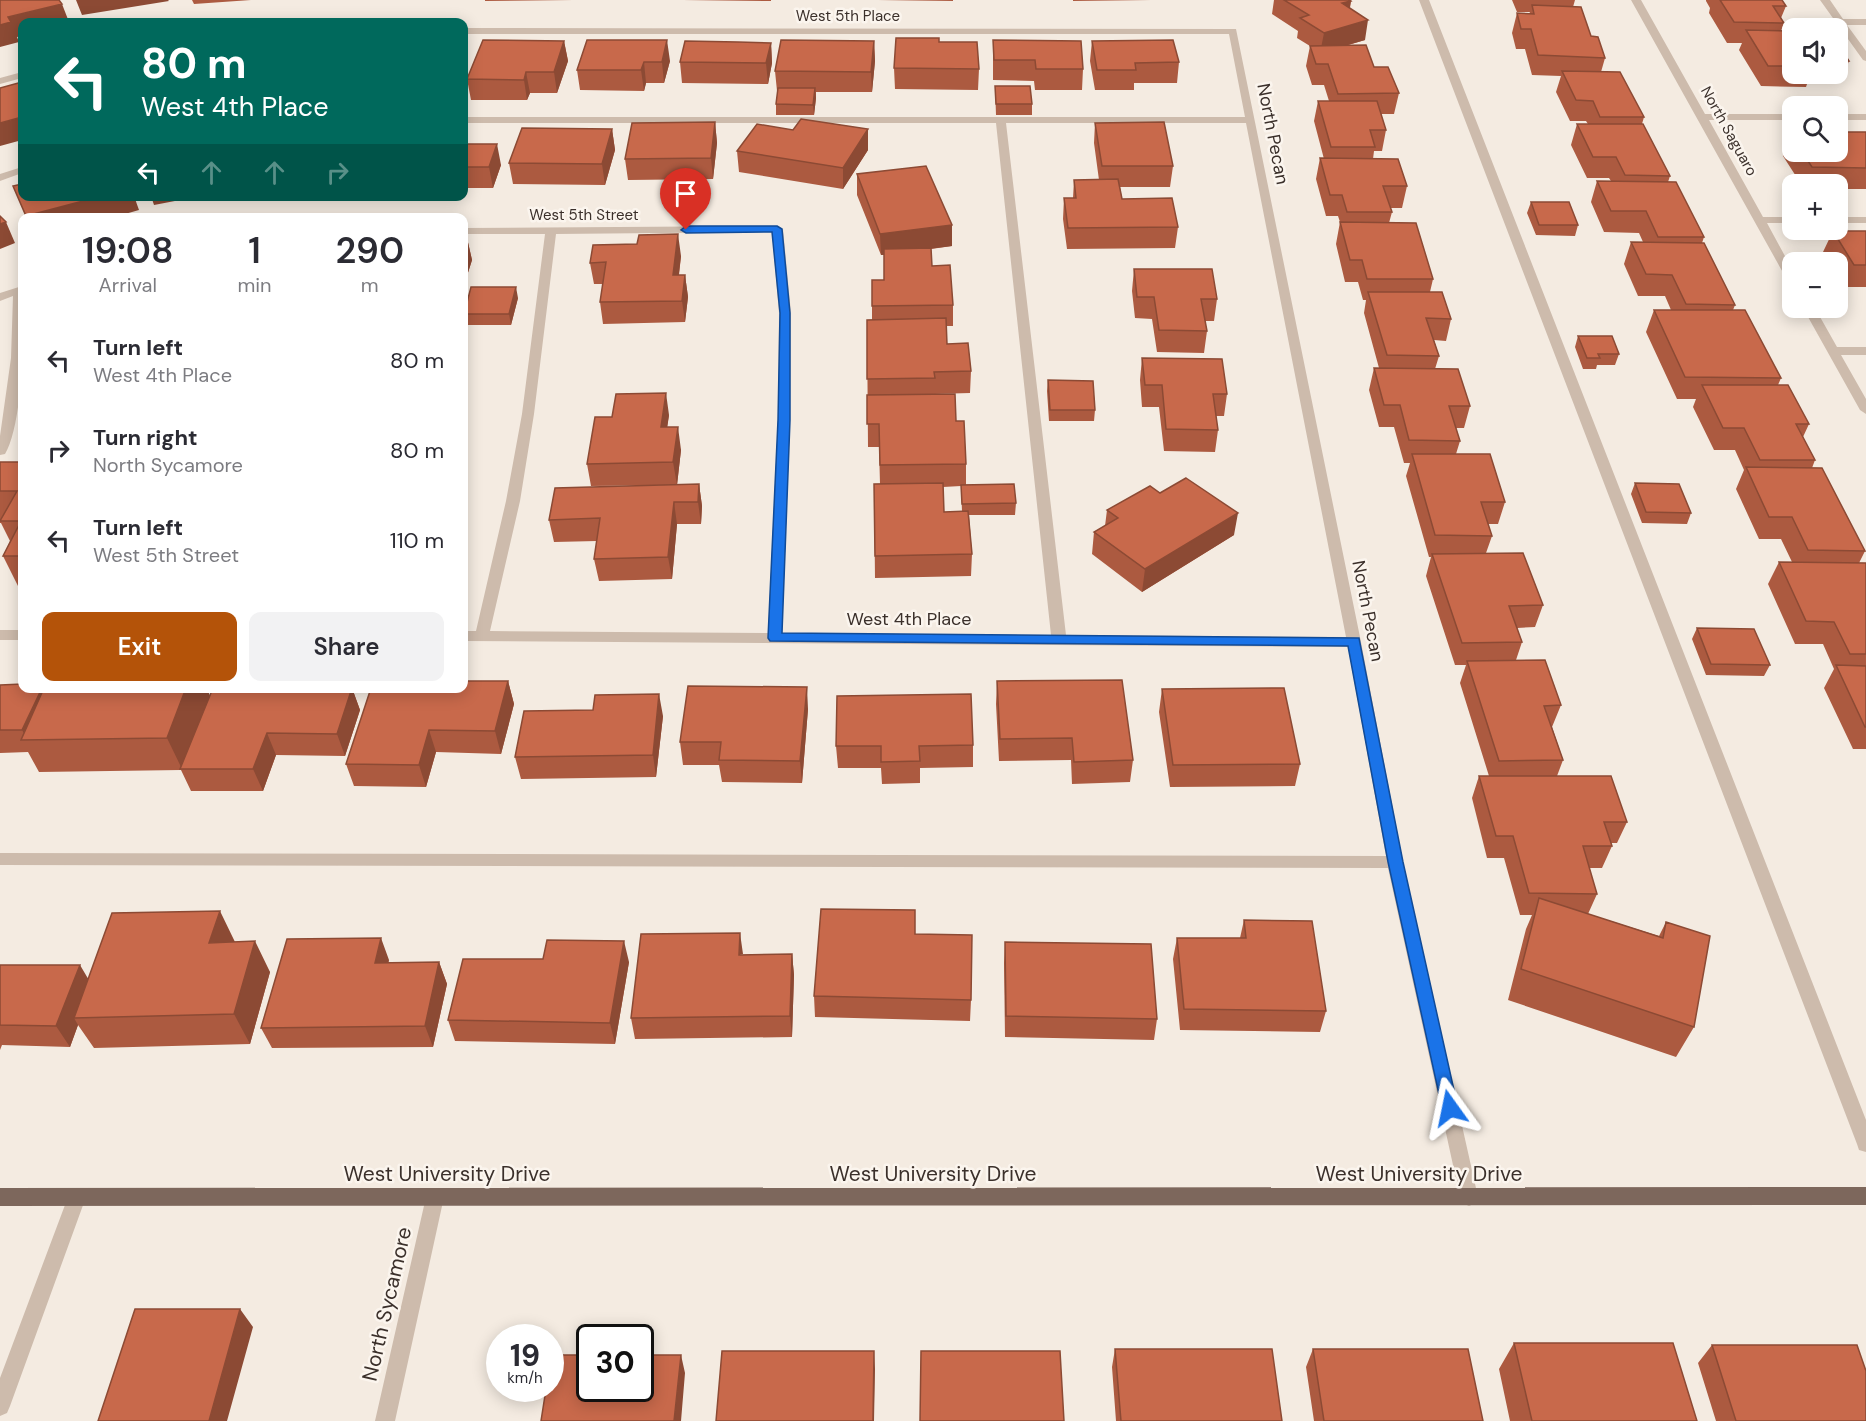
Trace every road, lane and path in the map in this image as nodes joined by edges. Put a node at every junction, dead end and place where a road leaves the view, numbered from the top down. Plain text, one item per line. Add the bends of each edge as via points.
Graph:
1 (1424, 0) edge
2 (1636, 0) edge
3 (1825, 0) edge
4 (1838, 18) edge
5 (1848, 22) edge
6 (1866, 22) edge
7 (468, 31) edge
8 (1233, 31) joint
9 (1848, 32) edge
10 (1866, 57) edge
11 (18, 76) edge
12 (0, 81) edge
13 (1703, 117) junction
14 (1782, 117) edge
15 (1848, 117) edge
16 (1866, 117) edge
17 (468, 120) edge
18 (1001, 120) junction
19 (1250, 120) junction
20 (18, 171) edge
21 (0, 178) edge
22 (1760, 219) junction
23 (1782, 220) edge
24 (1848, 220) edge
25 (1866, 220) edge
26 (551, 230) junction
27 (468, 231) edge
28 (1782, 260) edge
29 (18, 291) edge
30 (0, 297) edge
31 (1815, 318) edge
32 (18, 330) edge
33 (1833, 351) junction
34 (1866, 351) edge
35 (1866, 410) edge
36 (0, 451) edge
37 (0, 635) edge
38 (18, 635) edge
39 (468, 636) edge
40 (482, 636) junction
41 (775, 638) junction
42 (1059, 640) junction
43 (1354, 642) junction
44 (0, 859) edge
45 (1395, 862) junction
46 (1866, 1144) edge
47 (1866, 1196) edge
48 (0, 1197) edge
49 (77, 1197) junction
50 (435, 1197) junction
51 (1469, 1197) junction
52 (0, 1406) edge
53 (385, 1421) edge

1 - 46 street
2 - 13 street, North Saguaro
3 - 4 street
5 - 6 street
7 - 8 street, West 5th Place
8 - 19 street, North Pecan
9 - 10 street
11 - 12 street
13 - 14 street
13 - 22 street, North Saguaro
15 - 16 street
17 - 18 street
18 - 19 street
18 - 42 street
19 - 43 street, North Pecan
20 - 21 street
22 - 23 street
22 - 28 street, North Saguaro
24 - 25 street
26 - 27 street, West 5th Street
26 - 40 street via 528,414
26 - 41 street, West 5th Street via 777,229 785,313
29 - 30 street
31 - 33 street
32 - 36 street via 6,439
33 - 34 street
33 - 35 street
37 - 38 street
39 - 40 street, West 4th Place
40 - 41 street, West 4th Place
41 - 42 street, West 4th Place
42 - 43 street, West 4th Place
43 - 45 street, North Pecan
44 - 45 street
45 - 51 street, North Pecan
47 - 51 main road, West University Drive
48 - 49 main road, West University Drive
49 - 50 main road, West University Drive
49 - 52 street
50 - 51 main road, West University Drive
50 - 53 street, North Sycamore

